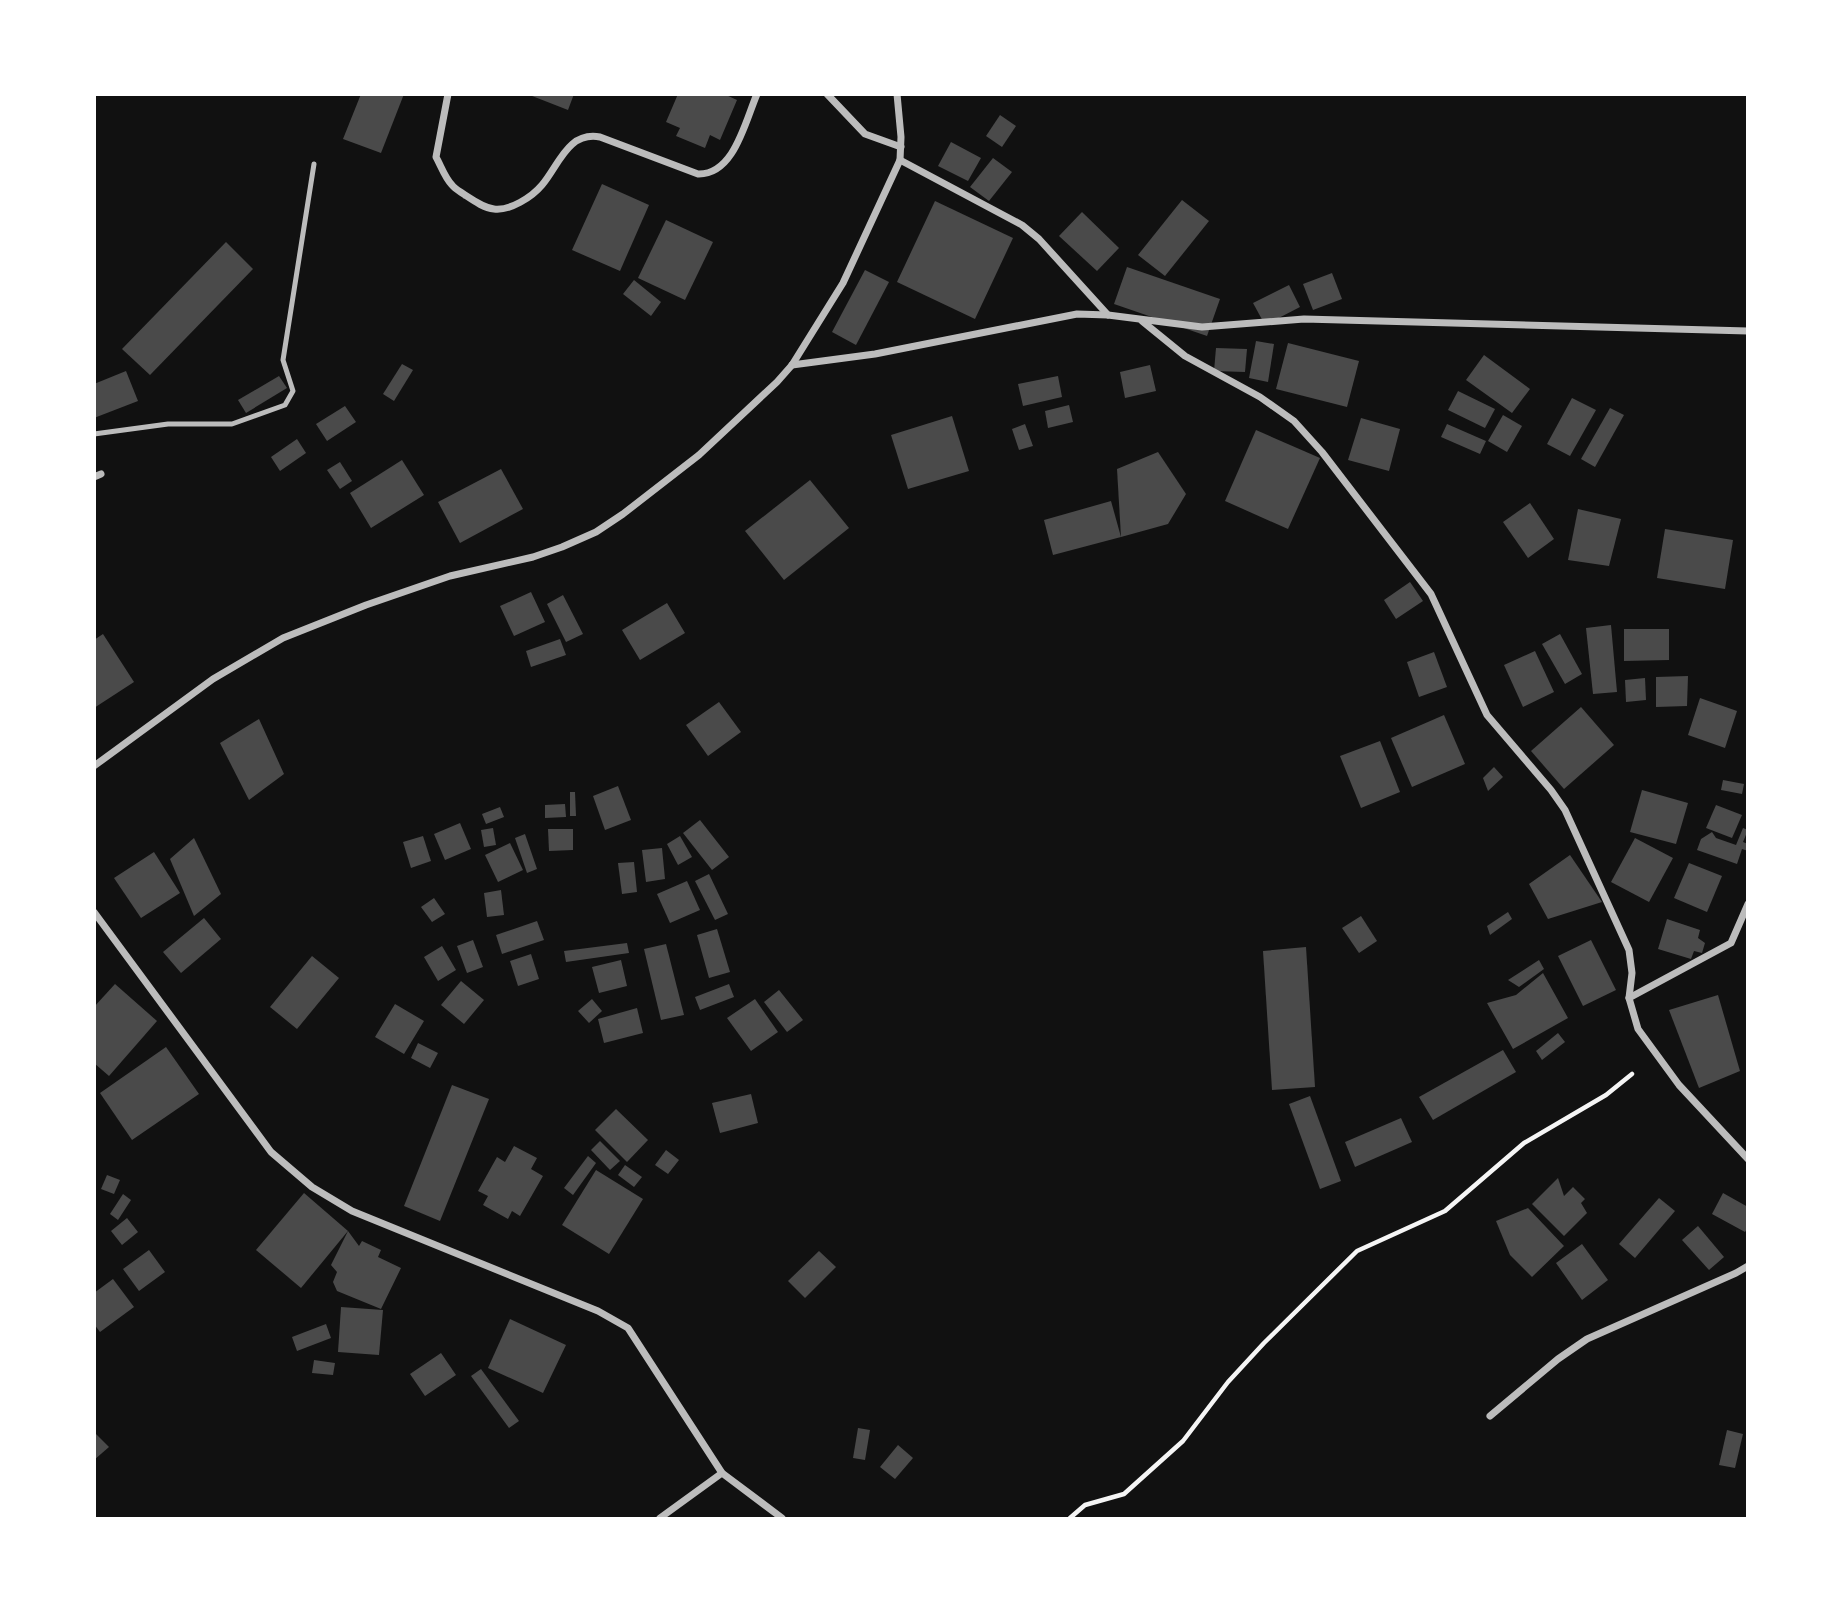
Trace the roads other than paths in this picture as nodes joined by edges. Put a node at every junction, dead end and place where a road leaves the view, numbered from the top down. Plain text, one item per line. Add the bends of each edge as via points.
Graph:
1 (448, 94) edge
2 (757, 94) edge
3 (827, 94) edge
4 (897, 94) edge
5 (901, 147) junction
6 (900, 160) junction
7 (314, 164) dead end
8 (1108, 315) junction
9 (1142, 321) junction
10 (1748, 331) edge
11 (792, 365) junction
12 (94, 434) edge
13 (94, 766) edge
14 (1748, 904) edge
15 (94, 912) edge
16 (1629, 998) junction
17 (1748, 1159) edge
18 (1748, 1266) edge
19 (1490, 1416) dead end
20 (722, 1473) junction
21 (660, 1518) edge
22 (782, 1518) edge

1 - 2 street via 436,157 452,186 477,204 495,210 516,204 541,187 565,152 588,135 698,174 717,170 733,149
3 - 5 street via 866,134
4 - 5 street
5 - 6 street
6 - 8 street via 1022,225
6 - 11 street via 844,283
7 - 12 lane via 283,360 293,391 285,405 232,424 168,424
8 - 9 street
8 - 11 street via 1066,316 875,354
9 - 10 street via 1202,327 1304,319
9 - 16 street via 1185,356 1294,421 1431,594 1486,715 1565,810 1629,950
11 - 13 street via 699,455 596,532 533,557 450,576 366,604 283,638 213,679
14 - 16 street via 1731,943
15 - 20 street via 271,1152 312,1187 352,1211 598,1311 628,1328
16 - 17 street via 1646,1042
18 - 19 street via 1587,1339
20 - 21 street
20 - 22 street

